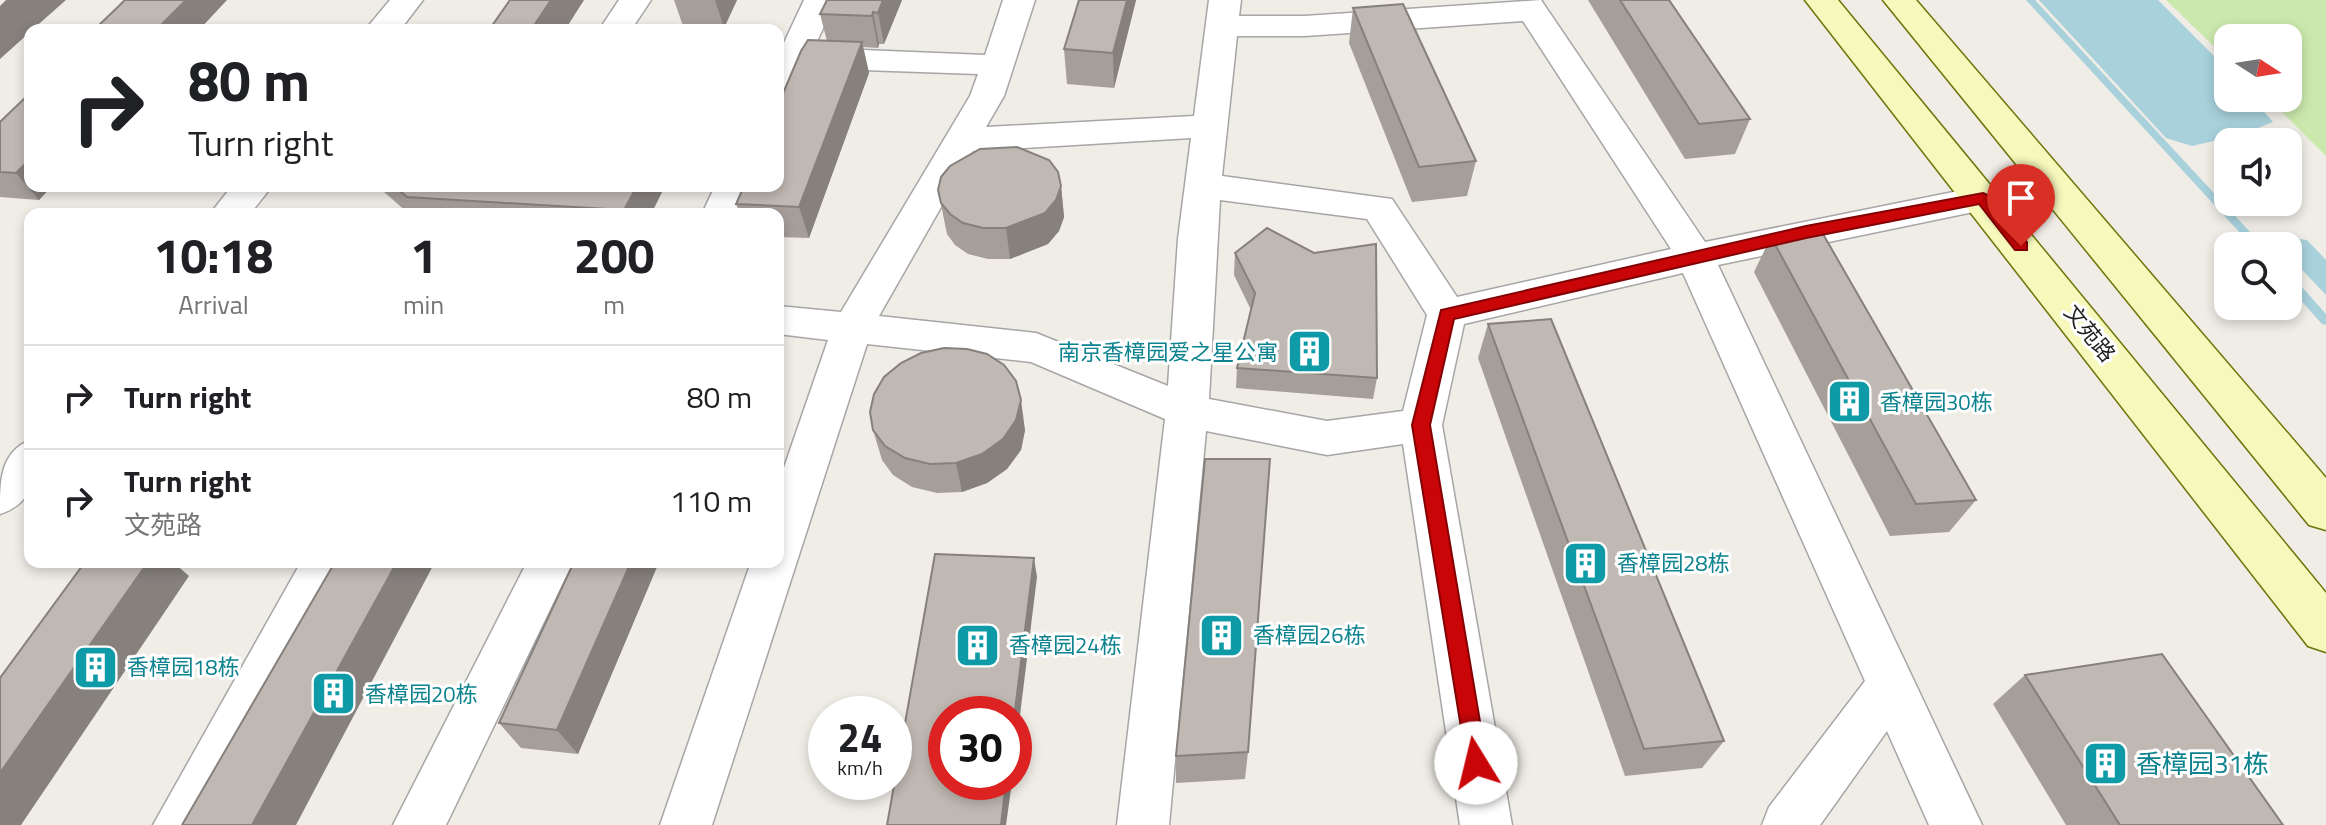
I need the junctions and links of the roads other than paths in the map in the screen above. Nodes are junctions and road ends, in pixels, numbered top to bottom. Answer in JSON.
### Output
{"nodes":[{"id":1,"x":407,"y":0,"type":"edge"},
{"id":2,"x":635,"y":0,"type":"edge"},
{"id":3,"x":820,"y":0,"type":"edge"},
{"id":4,"x":1019,"y":0,"type":"edge"},
{"id":5,"x":1821,"y":0,"type":"edge"},
{"id":6,"x":1899,"y":0,"type":"edge"},
{"id":7,"x":1528,"y":5,"type":"edge"},
{"id":8,"x":1223,"y":13,"type":"edge"},
{"id":9,"x":387,"y":24,"type":"edge"},
{"id":10,"x":619,"y":24,"type":"edge"},
{"id":11,"x":785,"y":58,"type":"edge"},
{"id":12,"x":997,"y":65,"type":"junction"},
{"id":13,"x":1210,"y":126,"type":"junction"},
{"id":14,"x":961,"y":140,"type":"junction"},
{"id":15,"x":1203,"y":186,"type":"junction"},
{"id":16,"x":248,"y":192,"type":"edge"},
{"id":17,"x":1983,"y":198,"type":"junction"},
{"id":18,"x":234,"y":208,"type":"edge"},
{"id":19,"x":1695,"y":257,"type":"junction"},
{"id":20,"x":1447,"y":314,"type":"junction"},
{"id":21,"x":784,"y":321,"type":"edge"},
{"id":22,"x":852,"y":328,"type":"junction"},
{"id":23,"x":1187,"y":411,"type":"junction"},
{"id":24,"x":1421,"y":425,"type":"junction"},
{"id":25,"x":24,"y":465,"type":"edge"},
{"id":26,"x":0,"y":495,"type":"edge"},
{"id":27,"x":2326,"y":511,"type":"edge"},
{"id":28,"x":784,"y":533,"type":"edge"},
{"id":29,"x":322,"y":568,"type":"edge"},
{"id":30,"x":547,"y":568,"type":"edge"},
{"id":31,"x":772,"y":568,"type":"edge"},
{"id":32,"x":2326,"y":630,"type":"edge"},
{"id":33,"x":1891,"y":685,"type":"junction"},
{"id":34,"x":179,"y":825,"type":"edge"},
{"id":35,"x":419,"y":825,"type":"edge"},
{"id":36,"x":686,"y":825,"type":"edge"},
{"id":37,"x":1143,"y":825,"type":"edge"},
{"id":38,"x":1486,"y":825,"type":"edge"},
{"id":39,"x":1788,"y":825,"type":"edge"},
{"id":40,"x":1956,"y":825,"type":"edge"}],
"edges":[{"from":1,"to":9,"type":"street"},
{"from":2,"to":10,"type":"street"},
{"from":3,"to":11,"type":"street"},
{"from":4,"to":12,"type":"street"},
{"from":5,"to":17,"type":"main road","name":"文苑路"},
{"from":6,"to":27,"type":"main road"},
{"from":7,"to":8,"type":"street"},
{"from":7,"to":19,"type":"street"},
{"from":8,"to":13,"type":"street"},
{"from":11,"to":12,"type":"street"},
{"from":12,"to":14,"type":"street"},
{"from":13,"to":14,"type":"street"},
{"from":13,"to":15,"type":"street"},
{"from":14,"to":22,"type":"street"},
{"from":15,"to":20,"type":"street"},
{"from":15,"to":23,"type":"street"},
{"from":16,"to":18,"type":"street"},
{"from":17,"to":19,"type":"street"},
{"from":17,"to":32,"type":"main road","name":"文苑路"},
{"from":19,"to":20,"type":"street"},
{"from":19,"to":33,"type":"street"},
{"from":20,"to":24,"type":"street"},
{"from":21,"to":22,"type":"street"},
{"from":22,"to":23,"type":"street"},
{"from":22,"to":28,"type":"street"},
{"from":23,"to":24,"type":"street"},
{"from":23,"to":37,"type":"street"},
{"from":24,"to":38,"type":"street"},
{"from":25,"to":26,"type":"street"},
{"from":29,"to":34,"type":"street"},
{"from":30,"to":35,"type":"street"},
{"from":31,"to":36,"type":"street"},
{"from":33,"to":39,"type":"street"},
{"from":33,"to":40,"type":"street"}]}
